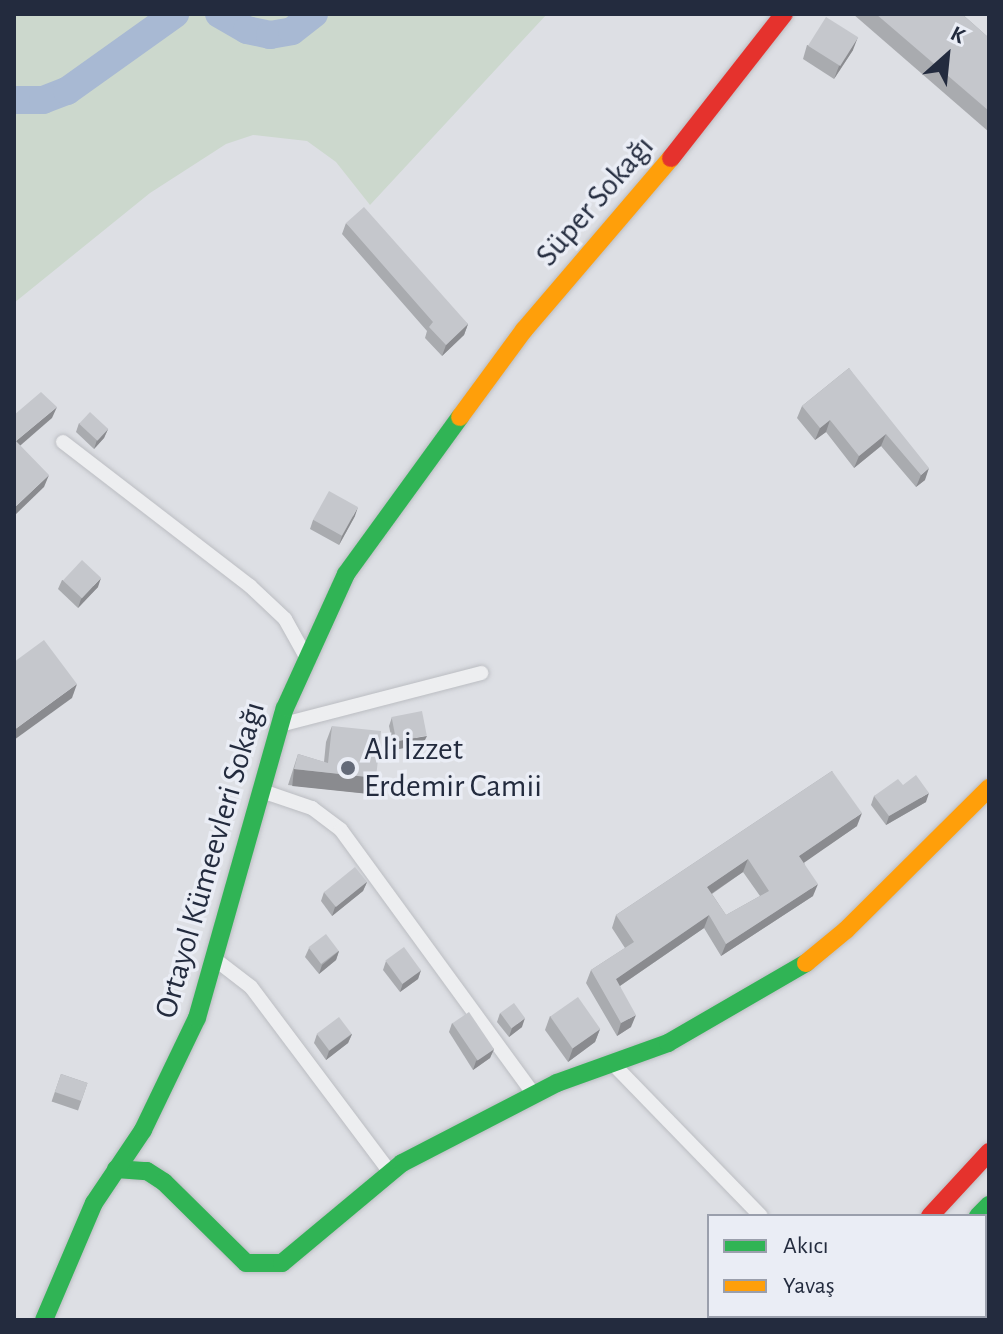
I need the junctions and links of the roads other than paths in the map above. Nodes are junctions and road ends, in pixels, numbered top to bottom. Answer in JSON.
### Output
{"nodes":[{"id":1,"x":784,"y":14,"type":"edge"},
{"id":2,"x":449,"y":426,"type":"joint"},
{"id":3,"x":63,"y":442,"type":"dead end"},
{"id":4,"x":305,"y":655,"type":"junction"},
{"id":5,"x":481,"y":673,"type":"dead end"},
{"id":6,"x":280,"y":725,"type":"junction"},
{"id":7,"x":989,"y":788,"type":"edge"},
{"id":8,"x":262,"y":791,"type":"junction"},
{"id":9,"x":216,"y":960,"type":"junction"},
{"id":10,"x":613,"y":1064,"type":"junction"},
{"id":11,"x":534,"y":1095,"type":"junction"},
{"id":12,"x":989,"y":1152,"type":"edge"},
{"id":13,"x":116,"y":1169,"type":"junction"},
{"id":14,"x":390,"y":1172,"type":"junction"},
{"id":15,"x":759,"y":1214,"type":"edge"},
{"id":16,"x":932,"y":1214,"type":"edge"},
{"id":17,"x":44,"y":1320,"type":"edge"}],
"edges":[{"from":1,"to":2,"type":"street","name":"Süper Sokağı"},
{"from":2,"to":4,"type":"street","name":"Ortayol Kümeevleri Sokağı"},
{"from":3,"to":4,"type":"street"},
{"from":4,"to":6,"type":"street","name":"Ortayol Kümeevleri Sokağı"},
{"from":5,"to":6,"type":"street"},
{"from":6,"to":8,"type":"street","name":"Ortayol Kümeevleri Sokağı"},
{"from":7,"to":10,"type":"street"},
{"from":8,"to":9,"type":"street","name":"Ortayol Kümeevleri Sokağı"},
{"from":8,"to":11,"type":"street"},
{"from":9,"to":13,"type":"street","name":"Ortayol Kümeevleri Sokağı"},
{"from":9,"to":14,"type":"street"},
{"from":10,"to":11,"type":"street"},
{"from":10,"to":15,"type":"street"},
{"from":11,"to":14,"type":"street"},
{"from":12,"to":16,"type":"street"},
{"from":13,"to":14,"type":"street"},
{"from":13,"to":17,"type":"street","name":"Ortayol Kümeevleri Sokağı"}]}
